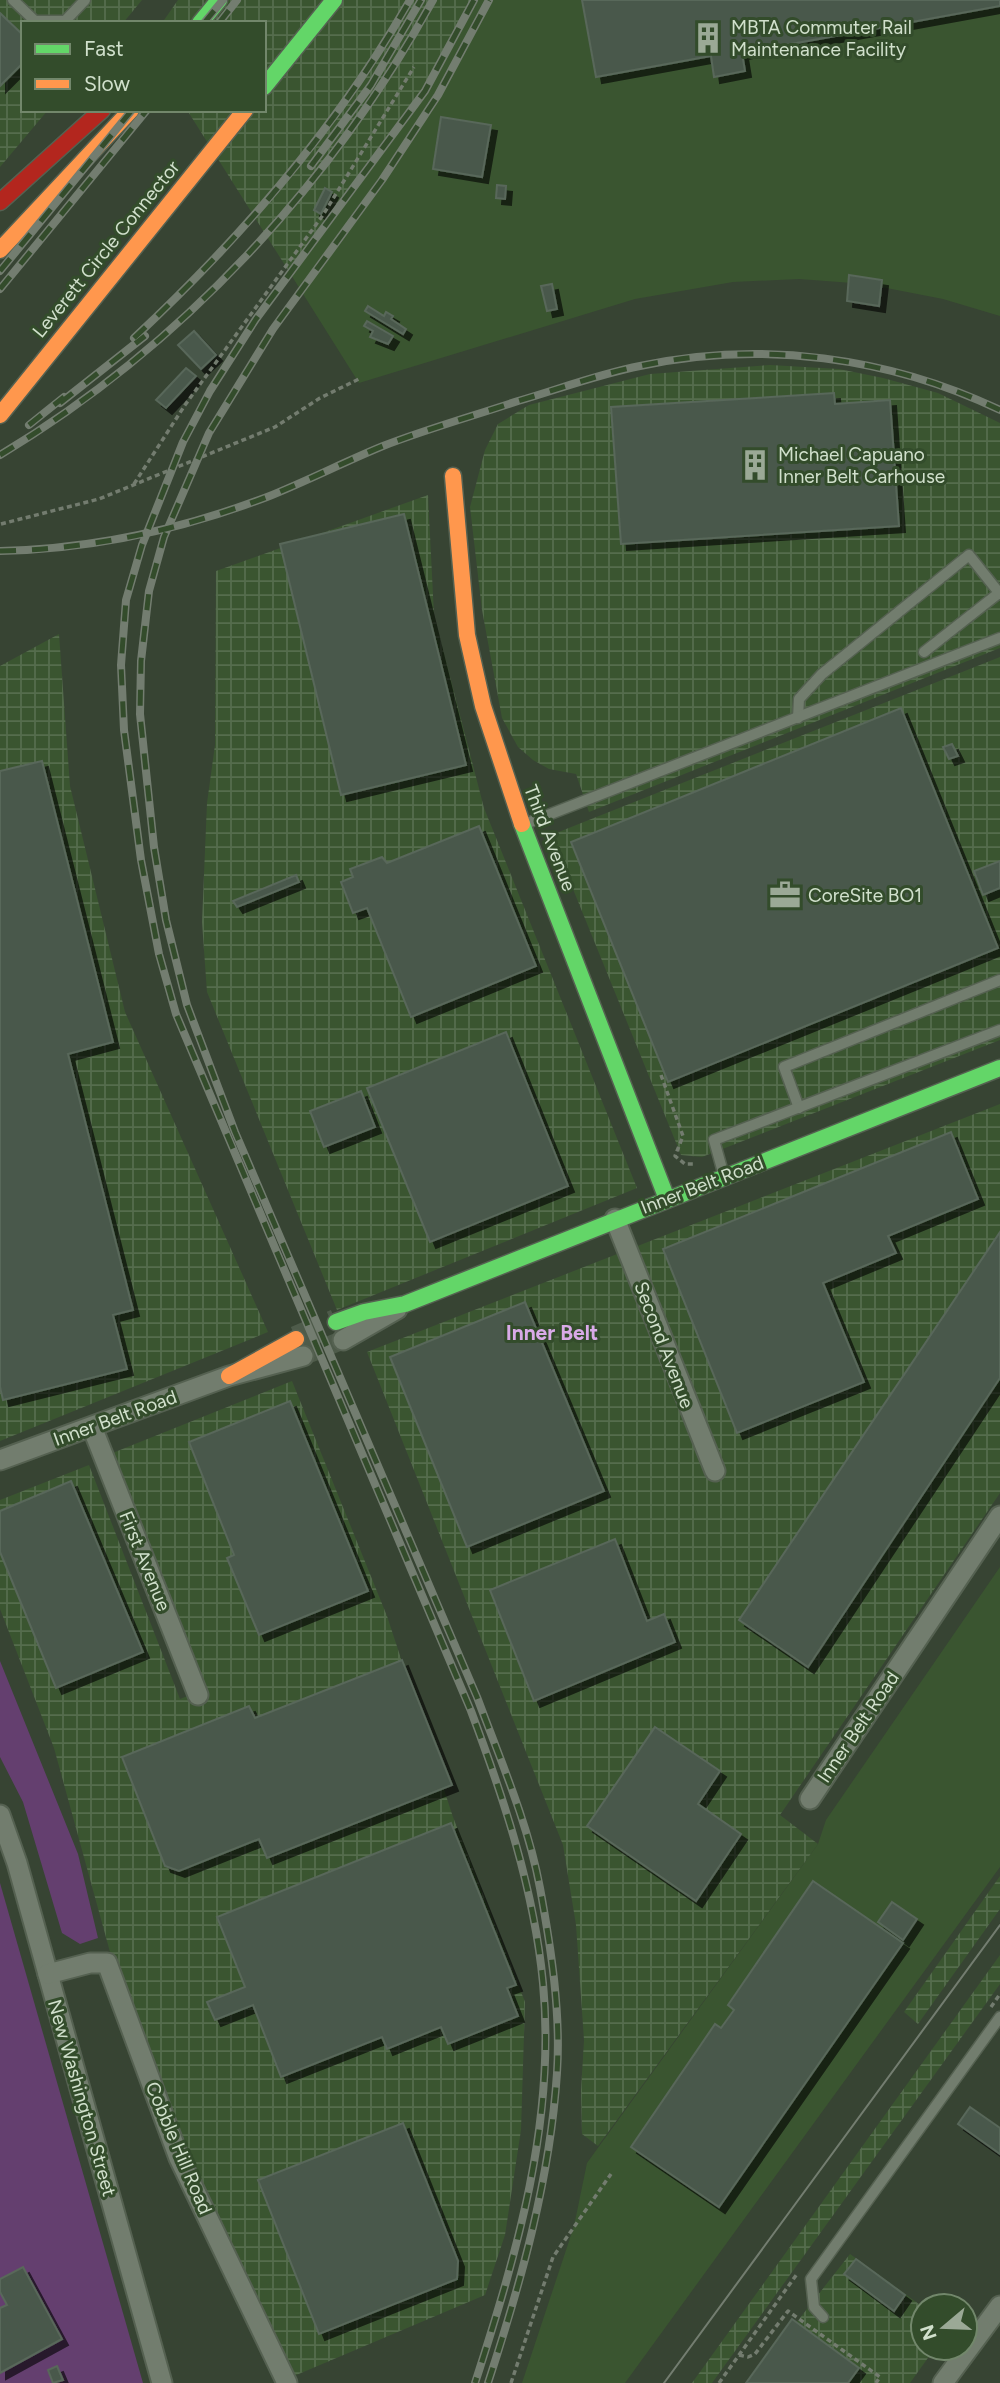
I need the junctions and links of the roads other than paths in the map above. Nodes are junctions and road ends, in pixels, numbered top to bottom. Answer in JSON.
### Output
{"nodes":[{"id":1,"x":13,"y":0,"type":"edge"},
{"id":2,"x":85,"y":0,"type":"edge"},
{"id":3,"x":200,"y":0,"type":"edge"},
{"id":4,"x":219,"y":0,"type":"edge"},
{"id":5,"x":227,"y":0,"type":"edge"},
{"id":6,"x":315,"y":0,"type":"edge"},
{"id":7,"x":334,"y":0,"type":"edge"},
{"id":8,"x":35,"y":21,"type":"edge"},
{"id":9,"x":66,"y":21,"type":"edge"},
{"id":10,"x":196,"y":21,"type":"edge"},
{"id":11,"x":210,"y":21,"type":"edge"},
{"id":12,"x":266,"y":61,"type":"edge"},
{"id":13,"x":266,"y":85,"type":"edge"},
{"id":14,"x":101,"y":112,"type":"edge"},
{"id":15,"x":102,"y":112,"type":"edge"},
{"id":16,"x":111,"y":112,"type":"edge"},
{"id":17,"x":121,"y":112,"type":"edge"},
{"id":18,"x":129,"y":112,"type":"edge"},
{"id":19,"x":224,"y":112,"type":"edge"},
{"id":20,"x":243,"y":112,"type":"edge"},
{"id":21,"x":65,"y":164,"type":"junction"},
{"id":22,"x":0,"y":202,"type":"edge"},
{"id":23,"x":0,"y":221,"type":"edge"},
{"id":24,"x":0,"y":242,"type":"edge"},
{"id":25,"x":113,"y":248,"type":"dead end"},
{"id":26,"x":0,"y":250,"type":"edge"},
{"id":27,"x":0,"y":264,"type":"edge"},
{"id":28,"x":0,"y":415,"type":"edge"},
{"id":29,"x":453,"y":476,"type":"dead end"},
{"id":30,"x":1000,"y":594,"type":"edge"},
{"id":31,"x":1000,"y":638,"type":"edge"},
{"id":32,"x":924,"y":652,"type":"dead end"},
{"id":33,"x":798,"y":718,"type":"junction"},
{"id":34,"x":522,"y":825,"type":"junction"},
{"id":35,"x":1000,"y":981,"type":"edge"},
{"id":36,"x":1000,"y":1030,"type":"edge"},
{"id":37,"x":1000,"y":1068,"type":"edge"},
{"id":38,"x":799,"y":1108,"type":"junction"},
{"id":39,"x":718,"y":1179,"type":"junction"},
{"id":40,"x":667,"y":1199,"type":"junction"},
{"id":41,"x":615,"y":1219,"type":"junction"},
{"id":42,"x":405,"y":1304,"type":"joint"},
{"id":43,"x":340,"y":1331,"type":"tunnel mouth"},
{"id":44,"x":299,"y":1347,"type":"tunnel mouth"},
{"id":45,"x":92,"y":1427,"type":"junction"},
{"id":46,"x":0,"y":1460,"type":"edge"},
{"id":47,"x":715,"y":1471,"type":"dead end"},
{"id":48,"x":1000,"y":1516,"type":"edge"},
{"id":49,"x":198,"y":1695,"type":"dead end"},
{"id":50,"x":810,"y":1799,"type":"dead end"},
{"id":51,"x":0,"y":1815,"type":"edge"},
{"id":52,"x":48,"y":1974,"type":"junction"},
{"id":53,"x":1000,"y":2017,"type":"edge"},
{"id":54,"x":1000,"y":2306,"type":"edge"},
{"id":55,"x":822,"y":2317,"type":"dead end"},
{"id":56,"x":162,"y":2383,"type":"edge"},
{"id":57,"x":287,"y":2383,"type":"edge"},
{"id":58,"x":943,"y":2383,"type":"edge"}],
"edges":[{"from":1,"to":8,"type":"lane"},
{"from":2,"to":9,"type":"lane"},
{"from":3,"to":10,"type":"main road"},
{"from":4,"to":10,"type":"main road"},
{"from":5,"to":11,"type":"main road"},
{"from":6,"to":12,"type":"main road"},
{"from":7,"to":13,"type":"main road"},
{"from":14,"to":22,"type":"main road"},
{"from":15,"to":21,"type":"main road"},
{"from":16,"to":21,"type":"main road"},
{"from":17,"to":21,"type":"main road"},
{"from":18,"to":26,"type":"main road"},
{"from":19,"to":25,"type":"main road","name":"Leverett Circle Connector"},
{"from":20,"to":28,"type":"main road","name":"Leverett Circle Connector"},
{"from":21,"to":23,"type":"main road"},
{"from":21,"to":24,"type":"main road"},
{"from":21,"to":27,"type":"lane"},
{"from":29,"to":34,"type":"main road","name":"Third Avenue"},
{"from":30,"to":32,"type":"lane"},
{"from":30,"to":33,"type":"lane"},
{"from":31,"to":33,"type":"lane"},
{"from":33,"to":34,"type":"lane"},
{"from":34,"to":40,"type":"main road","name":"Third Avenue"},
{"from":35,"to":38,"type":"lane"},
{"from":36,"to":38,"type":"lane"},
{"from":37,"to":39,"type":"main road","name":"Inner Belt Road"},
{"from":38,"to":39,"type":"lane"},
{"from":39,"to":40,"type":"main road","name":"Inner Belt Road"},
{"from":40,"to":41,"type":"main road","name":"Inner Belt Road"},
{"from":41,"to":42,"type":"main road","name":"Inner Belt Road"},
{"from":41,"to":47,"type":"street","name":"Second Avenue"},
{"from":42,"to":43,"type":"street","name":"Inner Belt Road"},
{"from":44,"to":45,"type":"street","name":"Inner Belt Road"},
{"from":45,"to":46,"type":"street","name":"Inner Belt Road"},
{"from":45,"to":49,"type":"street","name":"First Avenue"},
{"from":48,"to":50,"type":"street","name":"Inner Belt Road"},
{"from":51,"to":52,"type":"street","name":"New Washington Street"},
{"from":52,"to":56,"type":"street","name":"New Washington Street"},
{"from":52,"to":57,"type":"street","name":"Cobble Hill Road"},
{"from":53,"to":55,"type":"lane"},
{"from":54,"to":58,"type":"street"}]}
